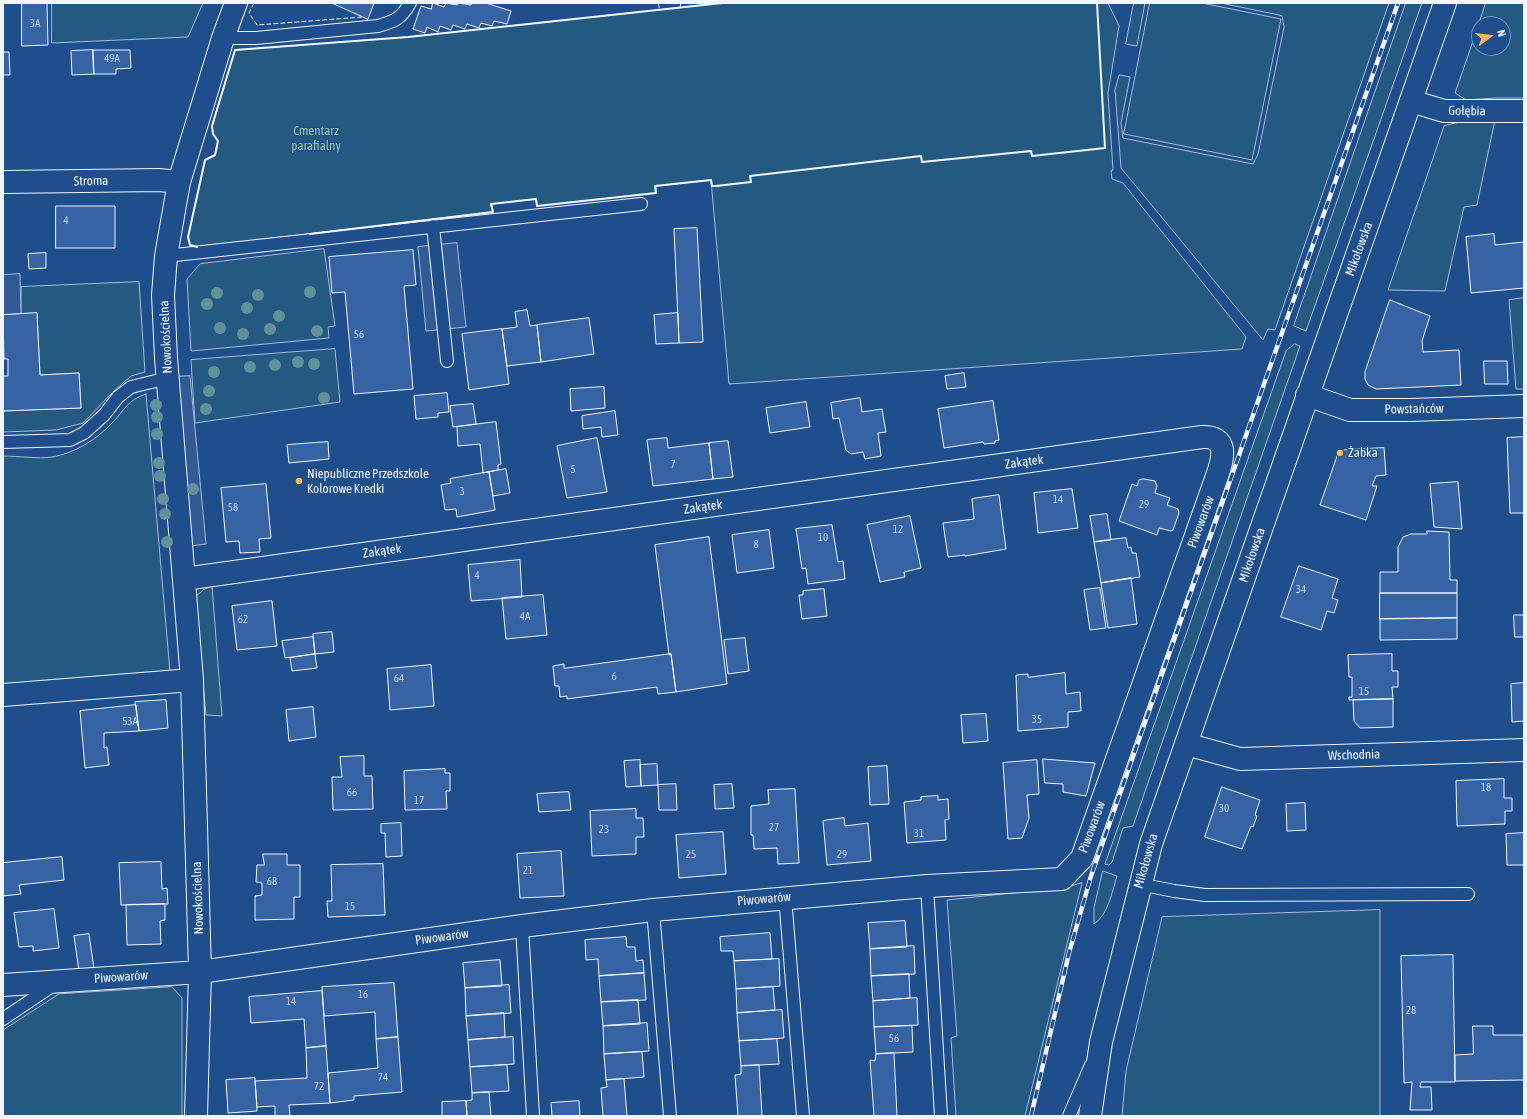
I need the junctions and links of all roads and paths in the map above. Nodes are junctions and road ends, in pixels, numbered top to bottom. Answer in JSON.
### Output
{"nodes":[{"id":1,"x":236,"y":3,"type":"edge"},
{"id":2,"x":410,"y":3,"type":"edge"},
{"id":3,"x":1445,"y":3,"type":"edge"},
{"id":4,"x":222,"y":38,"type":"junction"},
{"id":5,"x":1411,"y":100,"type":"junction"},
{"id":6,"x":1524,"y":111,"type":"edge"},
{"id":7,"x":3,"y":182,"type":"edge"},
{"id":8,"x":180,"y":182,"type":"junction"},
{"id":9,"x":641,"y":204,"type":"dead end"},
{"id":10,"x":433,"y":226,"type":"junction"},
{"id":11,"x":166,"y":256,"type":"junction"},
{"id":12,"x":447,"y":361,"type":"dead end"},
{"id":13,"x":168,"y":378,"type":"junction"},
{"id":14,"x":1307,"y":395,"type":"junction"},
{"id":15,"x":1524,"y":406,"type":"edge"},
{"id":16,"x":3,"y":442,"type":"edge"},
{"id":17,"x":1221,"y":443,"type":"joint"},
{"id":18,"x":184,"y":579,"type":"junction"},
{"id":19,"x":192,"y":680,"type":"junction"},
{"id":20,"x":3,"y":695,"type":"edge"},
{"id":21,"x":1186,"y":744,"type":"junction"},
{"id":22,"x":1524,"y":750,"type":"edge"},
{"id":23,"x":1139,"y":884,"type":"junction"},
{"id":24,"x":927,"y":886,"type":"junction"},
{"id":25,"x":1468,"y":894,"type":"dead end"},
{"id":26,"x":785,"y":897,"type":"junction"},
{"id":27,"x":653,"y":910,"type":"junction"},
{"id":28,"x":522,"y":926,"type":"junction"},
{"id":29,"x":200,"y":972,"type":"junction"},
{"id":30,"x":59,"y":981,"type":"junction"},
{"id":31,"x":3,"y":985,"type":"edge"},
{"id":32,"x":3,"y":1019,"type":"edge"},
{"id":33,"x":1101,"y":1042,"type":"junction"},
{"id":34,"x":196,"y":1116,"type":"edge"},
{"id":35,"x":534,"y":1116,"type":"edge"},
{"id":36,"x":670,"y":1116,"type":"edge"},
{"id":37,"x":804,"y":1116,"type":"edge"},
{"id":38,"x":942,"y":1116,"type":"edge"},
{"id":39,"x":1069,"y":1116,"type":"edge"},
{"id":40,"x":1090,"y":1116,"type":"edge"}],
"edges":[{"from":1,"to":4,"type":"street","name":"Nowokościelna"},
{"from":2,"to":4,"type":"lane"},
{"from":3,"to":5,"type":"street","name":"Mikołowska"},
{"from":4,"to":8,"type":"street","name":"Nowokościelna"},
{"from":5,"to":6,"type":"street","name":"Gołębia"},
{"from":5,"to":14,"type":"street","name":"Mikołowska"},
{"from":7,"to":8,"type":"street","name":"Stroma"},
{"from":8,"to":11,"type":"street","name":"Nowokościelna"},
{"from":9,"to":10,"type":"lane"},
{"from":10,"to":11,"type":"lane"},
{"from":10,"to":12,"type":"lane"},
{"from":11,"to":13,"type":"street","name":"Nowokościelna"},
{"from":13,"to":16,"type":"lane"},
{"from":13,"to":18,"type":"street","name":"Nowokościelna"},
{"from":14,"to":15,"type":"street","name":"Powstańców"},
{"from":14,"to":21,"type":"street","name":"Mikołowska"},
{"from":17,"to":18,"type":"street","name":"Zakątek"},
{"from":17,"to":24,"type":"street","name":"Piwowarów"},
{"from":18,"to":19,"type":"street","name":"Nowokościelna"},
{"from":19,"to":20,"type":"street"},
{"from":19,"to":29,"type":"street","name":"Nowokościelna"},
{"from":21,"to":22,"type":"street","name":"Wschodnia"},
{"from":21,"to":23,"type":"street","name":"Mikołowska"},
{"from":23,"to":25,"type":"lane"},
{"from":23,"to":33,"type":"street","name":"Mikołowska"},
{"from":24,"to":26,"type":"street","name":"Piwowarów"},
{"from":24,"to":38,"type":"lane"},
{"from":26,"to":27,"type":"street","name":"Piwowarów"},
{"from":26,"to":37,"type":"lane"},
{"from":27,"to":28,"type":"street","name":"Piwowarów"},
{"from":27,"to":36,"type":"lane"},
{"from":28,"to":29,"type":"street","name":"Piwowarów"},
{"from":28,"to":35,"type":"lane"},
{"from":29,"to":30,"type":"street","name":"Piwowarów"},
{"from":29,"to":34,"type":"street","name":"Nowokościelna"},
{"from":30,"to":31,"type":"street","name":"Piwowarów"},
{"from":30,"to":32,"type":"lane"},
{"from":33,"to":39,"type":"lane"},
{"from":33,"to":40,"type":"street","name":"Mikołowska"}]}
